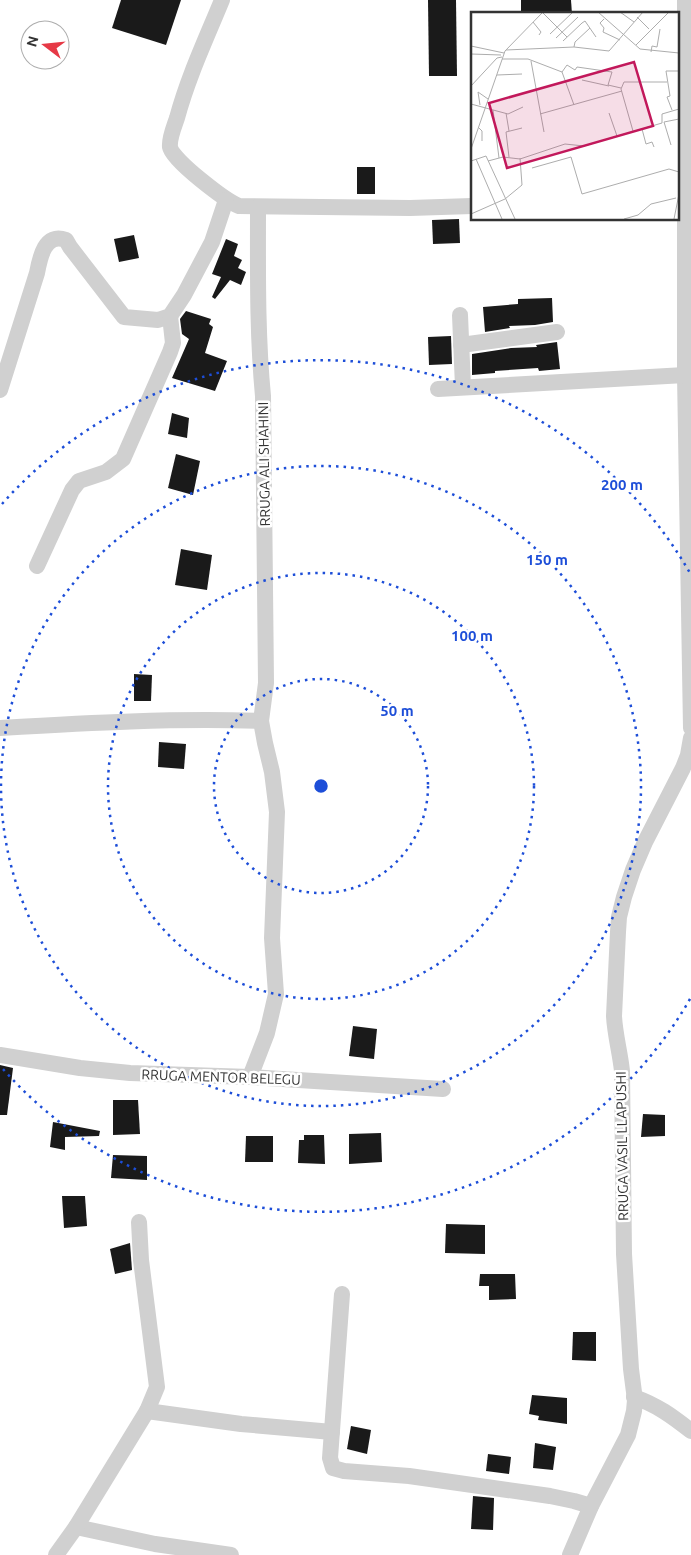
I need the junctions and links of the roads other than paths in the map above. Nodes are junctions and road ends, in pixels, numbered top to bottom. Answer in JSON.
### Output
{"nodes":[{"id":1,"x":222,"y":0,"type":"edge"},
{"id":2,"x":685,"y":0,"type":"edge"},
{"id":3,"x":688,"y":113,"type":"edge"},
{"id":4,"x":226,"y":200,"type":"junction"},
{"id":5,"x":471,"y":206,"type":"edge"},
{"id":6,"x":258,"y":207,"type":"junction"},
{"id":7,"x":681,"y":207,"type":"edge"},
{"id":8,"x":460,"y":315,"type":"dead end"},
{"id":9,"x":170,"y":316,"type":"junction"},
{"id":10,"x":558,"y":332,"type":"dead end"},
{"id":11,"x":461,"y":345,"type":"junction"},
{"id":12,"x":685,"y":376,"type":"junction"},
{"id":13,"x":463,"y":387,"type":"junction"},
{"id":14,"x":438,"y":389,"type":"dead end"},
{"id":15,"x":0,"y":390,"type":"edge"},
{"id":16,"x":37,"y":566,"type":"dead end"},
{"id":17,"x":261,"y":721,"type":"junction"},
{"id":18,"x":0,"y":728,"type":"edge"},
{"id":19,"x":691,"y":728,"type":"edge"},
{"id":20,"x":691,"y":738,"type":"edge"},
{"id":21,"x":0,"y":1055,"type":"edge"},
{"id":22,"x":250,"y":1077,"type":"junction"},
{"id":23,"x":443,"y":1089,"type":"dead end"},
{"id":24,"x":139,"y":1222,"type":"dead end"},
{"id":25,"x":342,"y":1294,"type":"dead end"},
{"id":26,"x":634,"y":1397,"type":"junction"},
{"id":27,"x":147,"y":1411,"type":"junction"},
{"id":28,"x":691,"y":1431,"type":"edge"},
{"id":29,"x":332,"y":1432,"type":"junction"},
{"id":30,"x":591,"y":1506,"type":"junction"},
{"id":31,"x":76,"y":1527,"type":"junction"},
{"id":32,"x":56,"y":1555,"type":"edge"},
{"id":33,"x":231,"y":1555,"type":"edge"},
{"id":34,"x":570,"y":1555,"type":"edge"}],
"edges":[{"from":1,"to":4,"type":"street"},
{"from":2,"to":3,"type":"street"},
{"from":3,"to":7,"type":"street"},
{"from":4,"to":6,"type":"street"},
{"from":4,"to":9,"type":"street"},
{"from":5,"to":6,"type":"street"},
{"from":6,"to":17,"type":"street","name":"RRUGA ALI SHAHINI"},
{"from":7,"to":12,"type":"street"},
{"from":8,"to":11,"type":"street"},
{"from":9,"to":15,"type":"street"},
{"from":9,"to":16,"type":"street"},
{"from":10,"to":11,"type":"street"},
{"from":11,"to":13,"type":"street"},
{"from":12,"to":13,"type":"street"},
{"from":12,"to":19,"type":"street"},
{"from":13,"to":14,"type":"street"},
{"from":17,"to":18,"type":"street"},
{"from":17,"to":22,"type":"street","name":"RRUGA ALI SHAHINI"},
{"from":20,"to":26,"type":"street","name":"RRUGA VASIL LLAPUSHI"},
{"from":21,"to":22,"type":"street","name":"RRUGA MENTOR BELEGU"},
{"from":22,"to":23,"type":"street","name":"RRUGA MENTOR BELEGU"},
{"from":24,"to":27,"type":"street"},
{"from":25,"to":29,"type":"street"},
{"from":26,"to":28,"type":"street"},
{"from":26,"to":30,"type":"street","name":"RRUGA VASIL LLAPUSHI"},
{"from":27,"to":29,"type":"street"},
{"from":27,"to":31,"type":"street"},
{"from":29,"to":30,"type":"street"},
{"from":30,"to":34,"type":"street","name":"RRUGA VASIL LLAPUSHI"},
{"from":31,"to":32,"type":"street"},
{"from":31,"to":33,"type":"street"}]}
